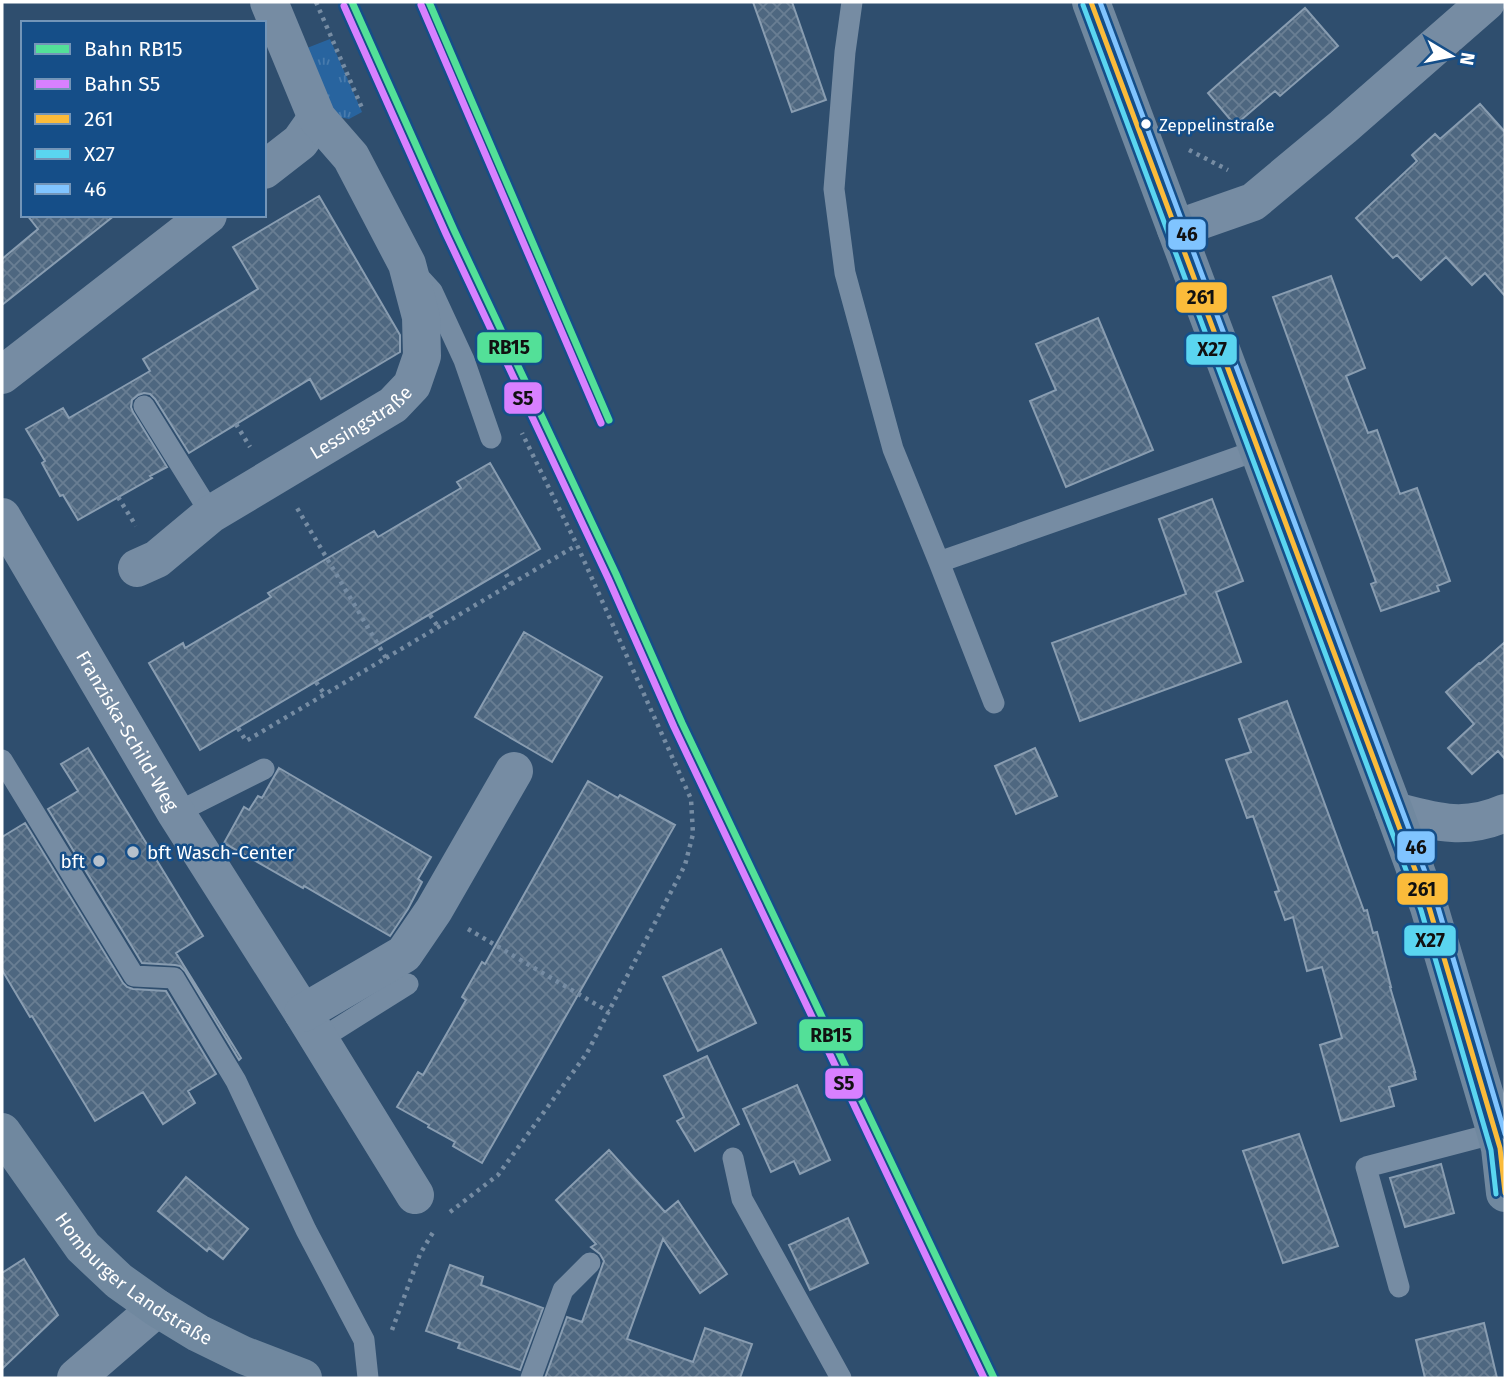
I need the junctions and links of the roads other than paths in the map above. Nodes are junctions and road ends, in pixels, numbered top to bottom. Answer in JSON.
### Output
{"nodes":[{"id":1,"x":269,"y":2,"type":"edge"},
{"id":2,"x":852,"y":2,"type":"edge"},
{"id":3,"x":1091,"y":2,"type":"edge"},
{"id":4,"x":1486,"y":2,"type":"edge"},
{"id":5,"x":317,"y":118,"type":"junction"},
{"id":6,"x":266,"y":168,"type":"edge"},
{"id":7,"x":205,"y":217,"type":"edge"},
{"id":8,"x":1176,"y":229,"type":"junction"},
{"id":9,"x":407,"y":264,"type":"junction"},
{"id":10,"x":2,"y":374,"type":"edge"},
{"id":11,"x":144,"y":406,"type":"dead end"},
{"id":12,"x":491,"y":438,"type":"dead end"},
{"id":13,"x":1258,"y":450,"type":"junction"},
{"id":14,"x":211,"y":514,"type":"junction"},
{"id":15,"x":2,"y":517,"type":"edge"},
{"id":16,"x":939,"y":562,"type":"junction"},
{"id":17,"x":137,"y":568,"type":"dead end"},
{"id":18,"x":994,"y":703,"type":"dead end"},
{"id":19,"x":2,"y":760,"type":"edge"},
{"id":20,"x":264,"y":769,"type":"dead end"},
{"id":21,"x":514,"y":771,"type":"dead end"},
{"id":22,"x":1394,"y":811,"type":"junction"},
{"id":23,"x":176,"y":813,"type":"junction"},
{"id":24,"x":1505,"y":813,"type":"edge"},
{"id":25,"x":408,"y":984,"type":"dead end"},
{"id":26,"x":311,"y":1026,"type":"junction"},
{"id":27,"x":2,"y":1132,"type":"edge"},
{"id":28,"x":1500,"y":1146,"type":"edge"},
{"id":29,"x":733,"y":1158,"type":"dead end"},
{"id":30,"x":1505,"y":1193,"type":"edge"},
{"id":31,"x":415,"y":1195,"type":"dead end"},
{"id":32,"x":590,"y":1263,"type":"dead end"},
{"id":33,"x":1399,"y":1287,"type":"dead end"},
{"id":34,"x":157,"y":1308,"type":"junction"},
{"id":35,"x":76,"y":1378,"type":"edge"},
{"id":36,"x":303,"y":1378,"type":"edge"},
{"id":37,"x":368,"y":1378,"type":"edge"},
{"id":38,"x":531,"y":1378,"type":"edge"},
{"id":39,"x":841,"y":1378,"type":"edge"}],
"edges":[{"from":1,"to":5,"type":"street","name":"Lessingstraße"},
{"from":2,"to":16,"type":"lane"},
{"from":3,"to":8,"type":"main road"},
{"from":4,"to":8,"type":"street"},
{"from":5,"to":6,"type":"street"},
{"from":5,"to":9,"type":"street","name":"Lessingstraße"},
{"from":7,"to":10,"type":"street"},
{"from":8,"to":13,"type":"main road"},
{"from":9,"to":12,"type":"lane"},
{"from":9,"to":14,"type":"street","name":"Lessingstraße"},
{"from":11,"to":14,"type":"lane"},
{"from":13,"to":16,"type":"lane"},
{"from":13,"to":22,"type":"main road"},
{"from":14,"to":17,"type":"street","name":"Lessingstraße"},
{"from":15,"to":23,"type":"street","name":"Franziska-Schild-Weg"},
{"from":16,"to":18,"type":"lane"},
{"from":19,"to":37,"type":"lane"},
{"from":20,"to":23,"type":"lane"},
{"from":21,"to":26,"type":"street"},
{"from":22,"to":24,"type":"street"},
{"from":22,"to":28,"type":"main road"},
{"from":23,"to":26,"type":"street","name":"Franziska-Schild-Weg"},
{"from":25,"to":26,"type":"lane"},
{"from":26,"to":31,"type":"street","name":"Franziska-Schild-Weg"},
{"from":27,"to":34,"type":"main road","name":"Homburger Landstraße"},
{"from":28,"to":30,"type":"main road"},
{"from":28,"to":33,"type":"lane"},
{"from":29,"to":39,"type":"lane"},
{"from":32,"to":38,"type":"lane"},
{"from":34,"to":35,"type":"street"},
{"from":34,"to":36,"type":"main road","name":"Homburger Landstraße"}]}
